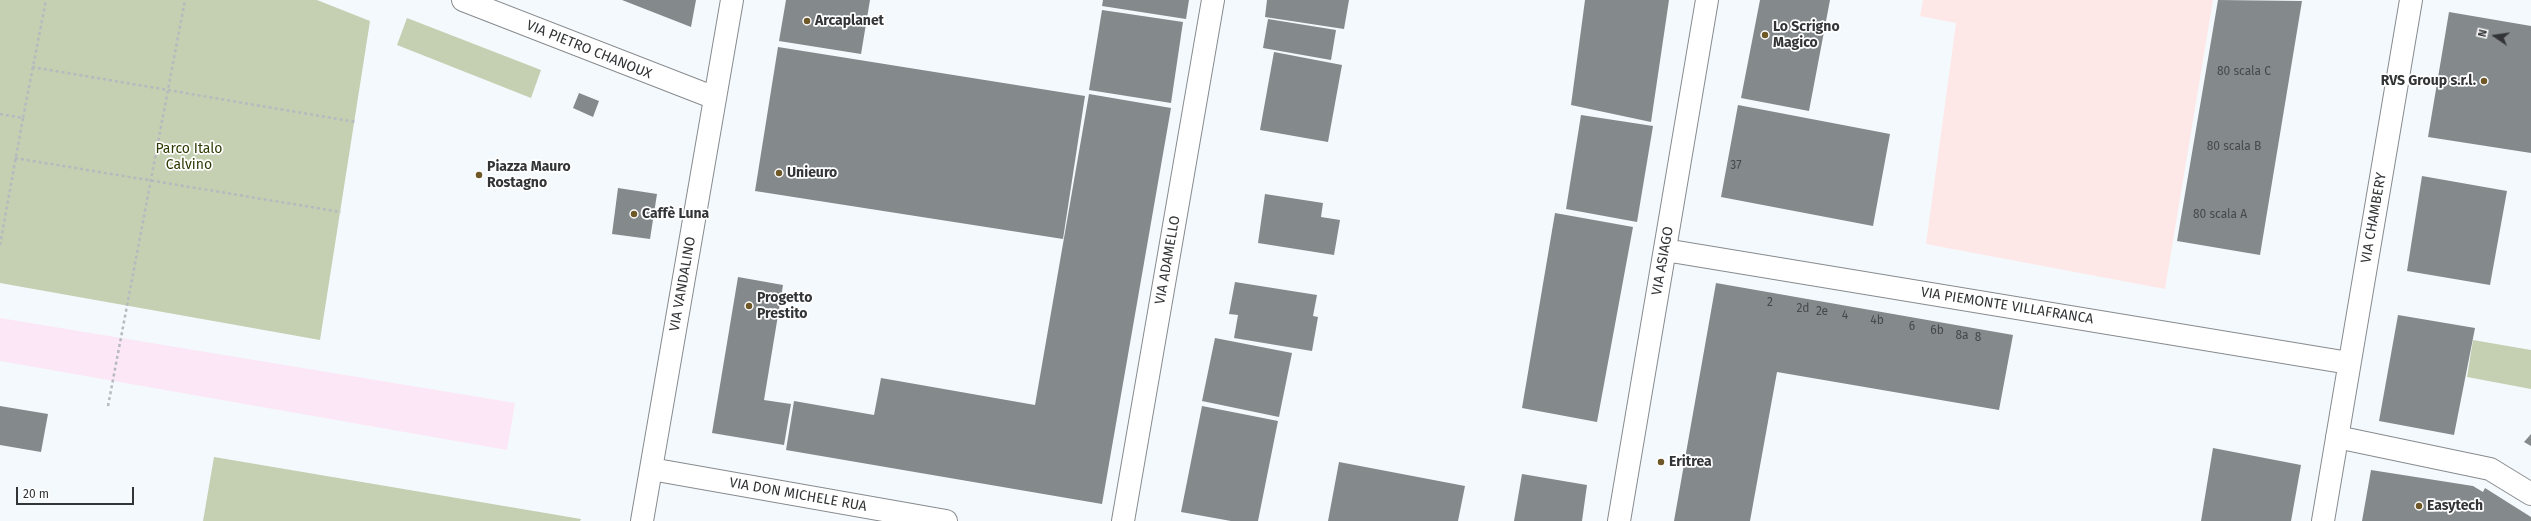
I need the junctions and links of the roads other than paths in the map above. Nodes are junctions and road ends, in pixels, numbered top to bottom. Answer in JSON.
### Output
{"nodes":[{"id":1,"x":463,"y":0,"type":"edge"},
{"id":2,"x":732,"y":0,"type":"edge"},
{"id":3,"x":1213,"y":0,"type":"edge"},
{"id":4,"x":1706,"y":0,"type":"edge"},
{"id":5,"x":2411,"y":0,"type":"edge"},
{"id":6,"x":715,"y":98,"type":"junction"},
{"id":7,"x":1665,"y":250,"type":"junction"},
{"id":8,"x":2349,"y":363,"type":"junction"},
{"id":9,"x":2337,"y":437,"type":"junction"},
{"id":10,"x":651,"y":469,"type":"junction"},
{"id":11,"x":2531,"y":494,"type":"edge"},
{"id":12,"x":642,"y":521,"type":"edge"},
{"id":13,"x":946,"y":521,"type":"edge"},
{"id":14,"x":1123,"y":521,"type":"edge"},
{"id":15,"x":1619,"y":521,"type":"edge"},
{"id":16,"x":2323,"y":521,"type":"edge"}],
"edges":[{"from":1,"to":6,"type":"street","name":"VIA PIETRO CHANOUX"},
{"from":2,"to":6,"type":"street","name":"VIA VANDALINO"},
{"from":3,"to":14,"type":"street","name":"VIA ADAMELLO"},
{"from":4,"to":7,"type":"street","name":"VIA ASIAGO"},
{"from":5,"to":8,"type":"street","name":"VIA CHAMBERY"},
{"from":6,"to":10,"type":"street","name":"VIA VANDALINO"},
{"from":7,"to":8,"type":"street","name":"VIA PIEMONTE VILLAFRANCA"},
{"from":7,"to":15,"type":"street","name":"VIA ASIAGO"},
{"from":8,"to":9,"type":"street","name":"VIA CHAMBERY"},
{"from":9,"to":11,"type":"street"},
{"from":9,"to":16,"type":"street","name":"VIA CHAMBERY"},
{"from":10,"to":12,"type":"street","name":"VIA VANDALINO"},
{"from":10,"to":13,"type":"street","name":"VIA DON MICHELE RUA"}]}
